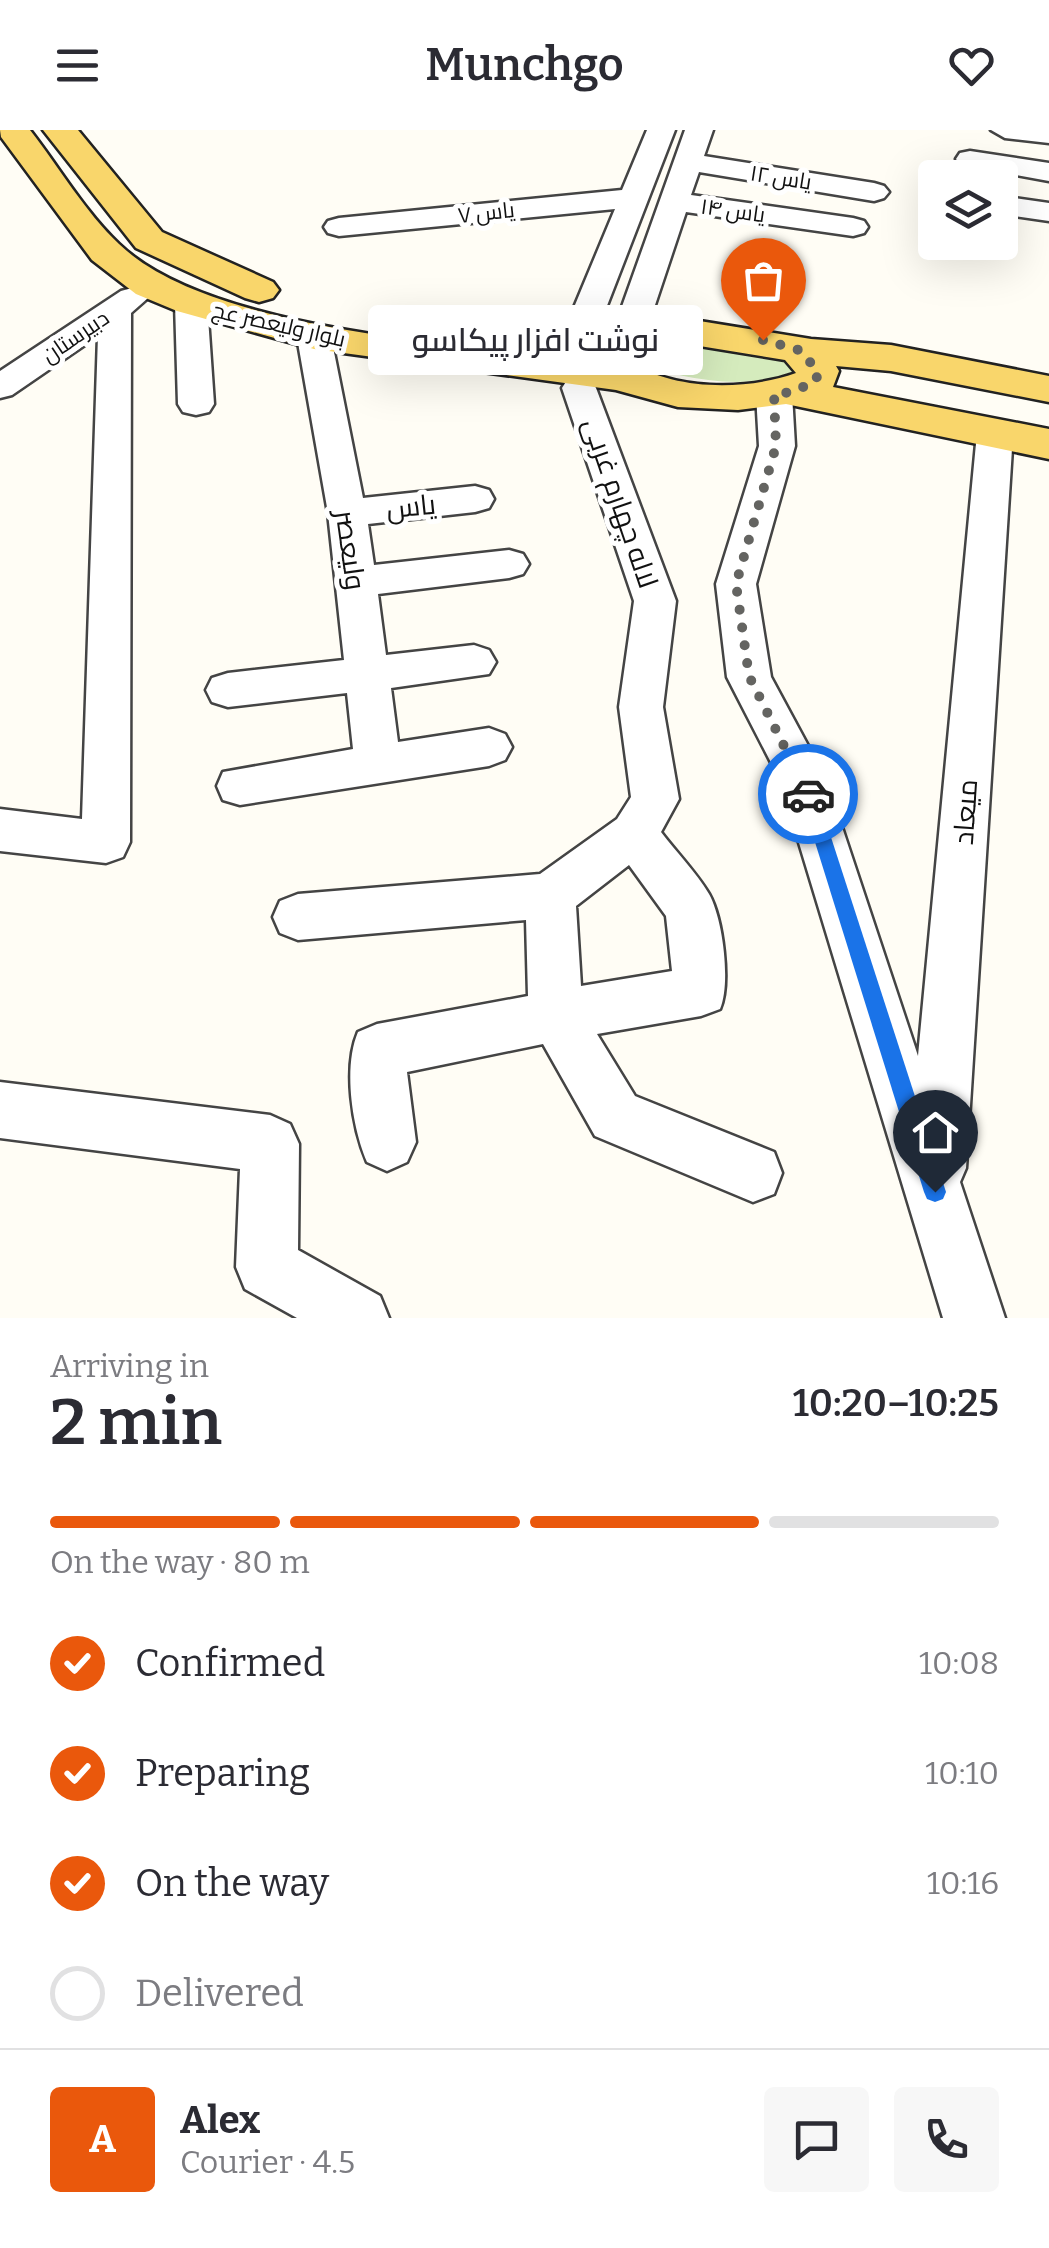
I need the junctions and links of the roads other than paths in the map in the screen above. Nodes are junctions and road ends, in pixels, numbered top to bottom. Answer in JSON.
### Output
{"nodes":[{"id":1,"x":13,"y":130,"type":"edge"},
{"id":2,"x":60,"y":130,"type":"edge"},
{"id":3,"x":662,"y":130,"type":"edge"},
{"id":4,"x":698,"y":130,"type":"edge"},
{"id":5,"x":1005,"y":130,"type":"edge"},
{"id":6,"x":1049,"y":135,"type":"edge"},
{"id":7,"x":970,"y":159,"type":"dead end"},
{"id":8,"x":687,"y":162,"type":"junction"},
{"id":9,"x":1049,"y":172,"type":"edge"},
{"id":10,"x":874,"y":192,"type":"dead end"},
{"id":11,"x":633,"y":198,"type":"junction"},
{"id":12,"x":672,"y":202,"type":"junction"},
{"id":13,"x":1018,"y":208,"type":"edge"},
{"id":14,"x":1049,"y":212,"type":"edge"},
{"id":15,"x":340,"y":226,"type":"dead end"},
{"id":16,"x":854,"y":227,"type":"dead end"},
{"id":17,"x":150,"y":286,"type":"junction"},
{"id":18,"x":191,"y":303,"type":"junction"},
{"id":19,"x":115,"y":309,"type":"junction"},
{"id":20,"x":314,"y":337,"type":"junction"},
{"id":21,"x":609,"y":362,"type":"junction"},
{"id":22,"x":788,"y":379,"type":"junction"},
{"id":23,"x":0,"y":387,"type":"edge"},
{"id":24,"x":1049,"y":389,"type":"edge"},
{"id":25,"x":196,"y":404,"type":"dead end"},
{"id":26,"x":994,"y":433,"type":"junction"},
{"id":27,"x":1049,"y":444,"type":"edge"},
{"id":28,"x":475,"y":499,"type":"dead end"},
{"id":29,"x":347,"y":512,"type":"junction"},
{"id":30,"x":509,"y":564,"type":"dead end"},
{"id":31,"x":356,"y":582,"type":"junction"},
{"id":32,"x":474,"y":662,"type":"dead end"},
{"id":33,"x":367,"y":676,"type":"junction"},
{"id":34,"x":228,"y":690,"type":"dead end"},
{"id":35,"x":489,"y":747,"type":"dead end"},
{"id":36,"x":378,"y":765,"type":"junction"},
{"id":37,"x":240,"y":786,"type":"dead end"},
{"id":38,"x":0,"y":830,"type":"edge"},
{"id":39,"x":634,"y":834,"type":"junction"},
{"id":40,"x":550,"y":896,"type":"junction"},
{"id":41,"x":298,"y":918,"type":"dead end"},
{"id":42,"x":556,"y":1016,"type":"junction"},
{"id":43,"x":0,"y":1110,"type":"edge"},
{"id":44,"x":387,"y":1142,"type":"dead end"},
{"id":45,"x":752,"y":1173,"type":"dead end"},
{"id":46,"x":935,"y":1192,"type":"junction"},
{"id":47,"x":358,"y":1318,"type":"edge"},
{"id":48,"x":974,"y":1318,"type":"edge"}],
"edges":[{"from":1,"to":17,"type":"main road","name":"بلوار ولیعصر عج"},
{"from":2,"to":21,"type":"main road","name":"بلوار ولیعصر عج"},
{"from":3,"to":11,"type":"street"},
{"from":4,"to":8,"type":"street"},
{"from":5,"to":6,"type":"street"},
{"from":7,"to":9,"type":"street"},
{"from":8,"to":10,"type":"street","name":"یاس ۱۲"},
{"from":8,"to":12,"type":"street"},
{"from":11,"to":15,"type":"street","name":"یاس ۷"},
{"from":11,"to":21,"type":"street","name":"لاله چهارم غربی"},
{"from":12,"to":16,"type":"street","name":"یاس ۱۴"},
{"from":12,"to":21,"type":"street"},
{"from":13,"to":14,"type":"street"},
{"from":17,"to":18,"type":"main road","name":"بلوار ولیعصر عج"},
{"from":17,"to":19,"type":"street","name":"دبیرستان"},
{"from":18,"to":20,"type":"main road","name":"بلوار ولیعصر عج"},
{"from":18,"to":25,"type":"street"},
{"from":19,"to":23,"type":"street","name":"دبیرستان"},
{"from":19,"to":38,"type":"street"},
{"from":20,"to":21,"type":"main road","name":"بلوار ولیعصر عج"},
{"from":20,"to":29,"type":"street","name":"ولیعصر"},
{"from":21,"to":22,"type":"main road"},
{"from":21,"to":22,"type":"main road"},
{"from":21,"to":39,"type":"street","name":"لاله چهارم غربی"},
{"from":22,"to":24,"type":"main road"},
{"from":22,"to":26,"type":"main road"},
{"from":22,"to":46,"type":"street"},
{"from":26,"to":27,"type":"main road"},
{"from":26,"to":46,"type":"street","name":"میعاد"},
{"from":28,"to":29,"type":"street","name":"یاس"},
{"from":29,"to":31,"type":"street","name":"ولیعصر"},
{"from":30,"to":31,"type":"street"},
{"from":31,"to":33,"type":"street","name":"ولیعصر"},
{"from":32,"to":33,"type":"street"},
{"from":33,"to":34,"type":"street"},
{"from":33,"to":36,"type":"street","name":"ولیعصر"},
{"from":35,"to":36,"type":"street"},
{"from":36,"to":37,"type":"street"},
{"from":39,"to":40,"type":"street","name":"لاله چهارم غربی"},
{"from":39,"to":42,"type":"street"},
{"from":40,"to":41,"type":"street"},
{"from":40,"to":42,"type":"street"},
{"from":42,"to":44,"type":"street"},
{"from":42,"to":45,"type":"street"},
{"from":43,"to":47,"type":"street"},
{"from":46,"to":48,"type":"street"}]}
